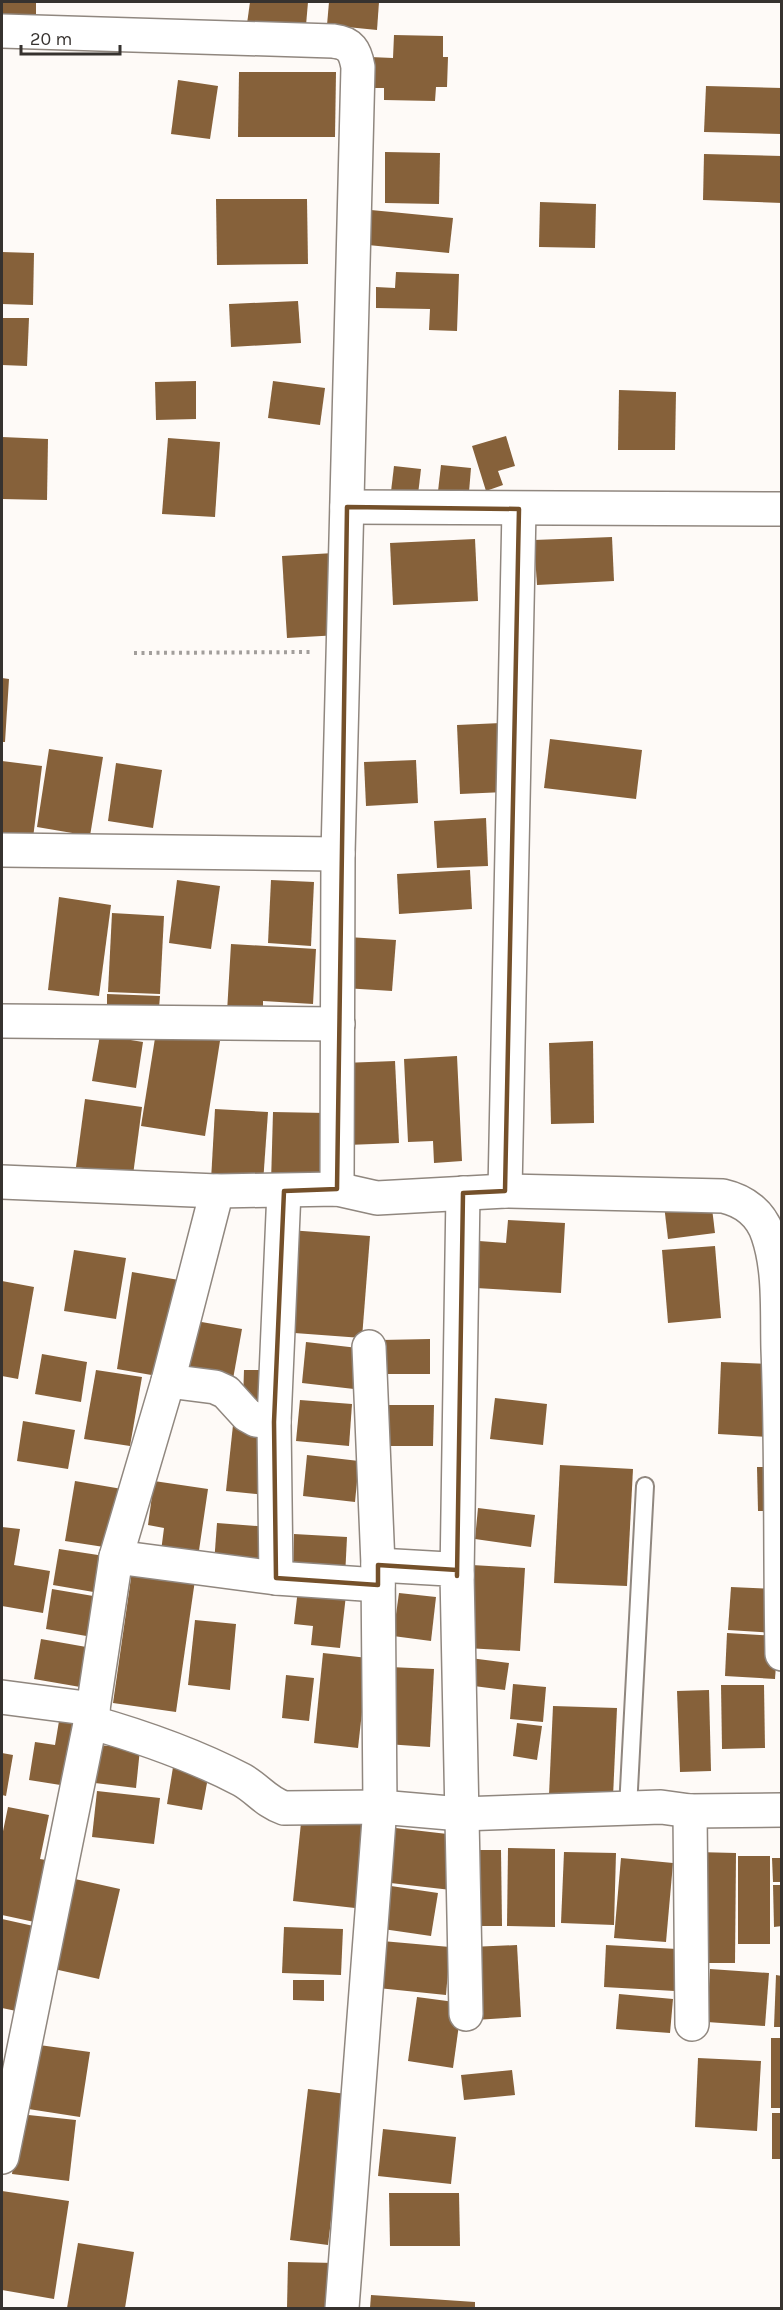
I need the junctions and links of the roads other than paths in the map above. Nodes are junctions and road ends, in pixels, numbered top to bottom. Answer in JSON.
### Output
{"nodes":[{"id":1,"x":2,"y":31,"type":"edge"},
{"id":2,"x":346,"y":507,"type":"junction"},
{"id":3,"x":519,"y":509,"type":"junction"},
{"id":4,"x":782,"y":509,"type":"edge"},
{"id":5,"x":2,"y":850,"type":"edge"},
{"id":6,"x":338,"y":854,"type":"junction"},
{"id":7,"x":2,"y":1021,"type":"edge"},
{"id":8,"x":338,"y":1024,"type":"junction"},
{"id":9,"x":2,"y":1182,"type":"edge"},
{"id":10,"x":337,"y":1189,"type":"junction"},
{"id":11,"x":217,"y":1191,"type":"junction"},
{"id":12,"x":284,"y":1191,"type":"junction"},
{"id":13,"x":505,"y":1191,"type":"junction"},
{"id":14,"x":463,"y":1193,"type":"junction"},
{"id":15,"x":369,"y":1347,"type":"dead end"},
{"id":16,"x":168,"y":1381,"type":"junction"},
{"id":17,"x":274,"y":1422,"type":"junction"},
{"id":18,"x":645,"y":1486,"type":"dead end"},
{"id":19,"x":116,"y":1557,"type":"junction"},
{"id":20,"x":378,"y":1575,"type":"junction"},
{"id":21,"x":457,"y":1576,"type":"junction"},
{"id":22,"x":276,"y":1578,"type":"junction"},
{"id":23,"x":782,"y":1654,"type":"edge"},
{"id":24,"x":2,"y":1697,"type":"edge"},
{"id":25,"x":92,"y":1715,"type":"junction"},
{"id":26,"x":380,"y":1807,"type":"junction"},
{"id":27,"x":628,"y":1808,"type":"junction"},
{"id":28,"x":782,"y":1810,"type":"edge"},
{"id":29,"x":690,"y":1811,"type":"junction"},
{"id":30,"x":461,"y":1814,"type":"junction"},
{"id":31,"x":466,"y":2014,"type":"dead end"},
{"id":32,"x":692,"y":2024,"type":"dead end"},
{"id":33,"x":2,"y":2157,"type":"edge"},
{"id":34,"x":342,"y":2308,"type":"edge"}],
"edges":[{"from":1,"to":2,"type":"street"},
{"from":2,"to":3,"type":"street"},
{"from":2,"to":6,"type":"street"},
{"from":3,"to":4,"type":"street"},
{"from":3,"to":13,"type":"street"},
{"from":5,"to":6,"type":"street"},
{"from":6,"to":8,"type":"street"},
{"from":7,"to":8,"type":"street"},
{"from":8,"to":10,"type":"street"},
{"from":9,"to":11,"type":"street"},
{"from":10,"to":12,"type":"street"},
{"from":10,"to":14,"type":"street"},
{"from":11,"to":12,"type":"street"},
{"from":11,"to":16,"type":"street"},
{"from":12,"to":17,"type":"street"},
{"from":13,"to":14,"type":"street"},
{"from":13,"to":23,"type":"street"},
{"from":14,"to":21,"type":"street"},
{"from":15,"to":20,"type":"street"},
{"from":16,"to":17,"type":"street"},
{"from":16,"to":19,"type":"street"},
{"from":17,"to":22,"type":"street"},
{"from":18,"to":27,"type":"lane"},
{"from":19,"to":22,"type":"street"},
{"from":19,"to":25,"type":"street"},
{"from":20,"to":21,"type":"street"},
{"from":20,"to":22,"type":"street"},
{"from":20,"to":26,"type":"street"},
{"from":21,"to":30,"type":"street"},
{"from":24,"to":25,"type":"street"},
{"from":25,"to":26,"type":"street"},
{"from":25,"to":33,"type":"street"},
{"from":26,"to":30,"type":"street"},
{"from":26,"to":34,"type":"street"},
{"from":27,"to":29,"type":"street"},
{"from":27,"to":30,"type":"street"},
{"from":28,"to":29,"type":"street"},
{"from":29,"to":32,"type":"street"},
{"from":30,"to":31,"type":"street"}]}
